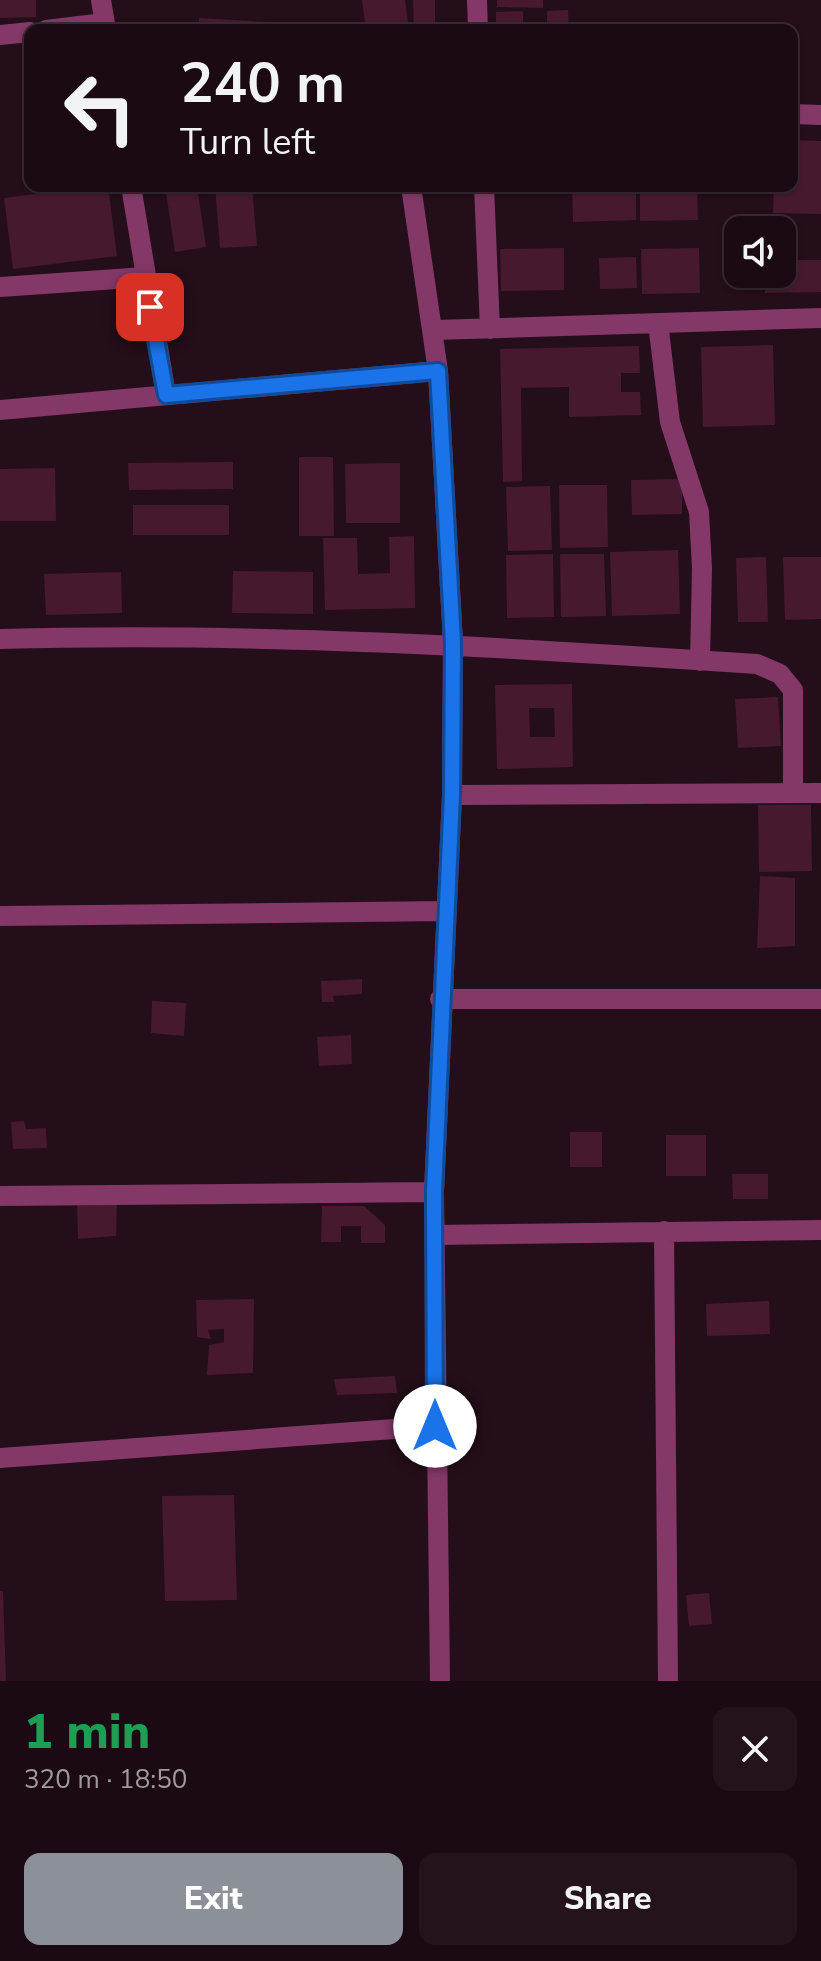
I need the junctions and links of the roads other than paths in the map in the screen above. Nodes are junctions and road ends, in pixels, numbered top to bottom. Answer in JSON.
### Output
{"nodes":[{"id":1,"x":101,"y":0,"type":"edge"},
{"id":2,"x":477,"y":0,"type":"edge"},
{"id":3,"x":105,"y":24,"type":"edge"},
{"id":4,"x":478,"y":24,"type":"edge"},
{"id":5,"x":24,"y":33,"type":"edge"},
{"id":6,"x":0,"y":35,"type":"edge"},
{"id":7,"x":798,"y":114,"type":"edge"},
{"id":8,"x":821,"y":115,"type":"edge"},
{"id":9,"x":132,"y":192,"type":"edge"},
{"id":10,"x":412,"y":192,"type":"edge"},
{"id":11,"x":484,"y":192,"type":"edge"},
{"id":12,"x":145,"y":277,"type":"junction"},
{"id":13,"x":0,"y":287,"type":"edge"},
{"id":14,"x":821,"y":318,"type":"edge"},
{"id":15,"x":658,"y":323,"type":"junction"},
{"id":16,"x":490,"y":329,"type":"junction"},
{"id":17,"x":434,"y":330,"type":"junction"},
{"id":18,"x":438,"y":371,"type":"junction"},
{"id":19,"x":166,"y":395,"type":"junction"},
{"id":20,"x":0,"y":410,"type":"edge"},
{"id":21,"x":0,"y":639,"type":"edge"},
{"id":22,"x":453,"y":643,"type":"junction"},
{"id":23,"x":700,"y":661,"type":"junction"},
{"id":24,"x":793,"y":793,"type":"junction"},
{"id":25,"x":821,"y":793,"type":"edge"},
{"id":26,"x":452,"y":795,"type":"junction"},
{"id":27,"x":446,"y":911,"type":"junction"},
{"id":28,"x":0,"y":916,"type":"edge"},
{"id":29,"x":440,"y":999,"type":"junction"},
{"id":30,"x":821,"y":999,"type":"edge"},
{"id":31,"x":434,"y":1192,"type":"junction"},
{"id":32,"x":0,"y":1196,"type":"edge"},
{"id":33,"x":821,"y":1230,"type":"edge"},
{"id":34,"x":664,"y":1231,"type":"junction"},
{"id":35,"x":435,"y":1235,"type":"junction"},
{"id":36,"x":435,"y":1426,"type":"junction"},
{"id":37,"x":0,"y":1458,"type":"edge"},
{"id":38,"x":440,"y":1681,"type":"edge"},
{"id":39,"x":668,"y":1681,"type":"edge"}],
"edges":[{"from":1,"to":3,"type":"street"},
{"from":2,"to":4,"type":"street"},
{"from":5,"to":6,"type":"street"},
{"from":7,"to":8,"type":"street"},
{"from":9,"to":12,"type":"street"},
{"from":10,"to":17,"type":"street"},
{"from":11,"to":16,"type":"street"},
{"from":12,"to":13,"type":"street"},
{"from":12,"to":19,"type":"street"},
{"from":14,"to":15,"type":"street"},
{"from":15,"to":16,"type":"street"},
{"from":15,"to":23,"type":"street"},
{"from":16,"to":17,"type":"street"},
{"from":17,"to":18,"type":"street"},
{"from":18,"to":19,"type":"street"},
{"from":18,"to":22,"type":"street"},
{"from":19,"to":20,"type":"street"},
{"from":21,"to":22,"type":"street"},
{"from":22,"to":23,"type":"street"},
{"from":22,"to":26,"type":"street"},
{"from":23,"to":24,"type":"street"},
{"from":24,"to":25,"type":"street"},
{"from":24,"to":26,"type":"street"},
{"from":26,"to":27,"type":"street"},
{"from":27,"to":28,"type":"street"},
{"from":27,"to":29,"type":"street"},
{"from":29,"to":30,"type":"street"},
{"from":29,"to":31,"type":"street"},
{"from":31,"to":32,"type":"street"},
{"from":31,"to":35,"type":"street"},
{"from":33,"to":34,"type":"street"},
{"from":34,"to":35,"type":"street"},
{"from":34,"to":39,"type":"street"},
{"from":35,"to":36,"type":"street"},
{"from":36,"to":37,"type":"street"},
{"from":36,"to":38,"type":"street"}]}
